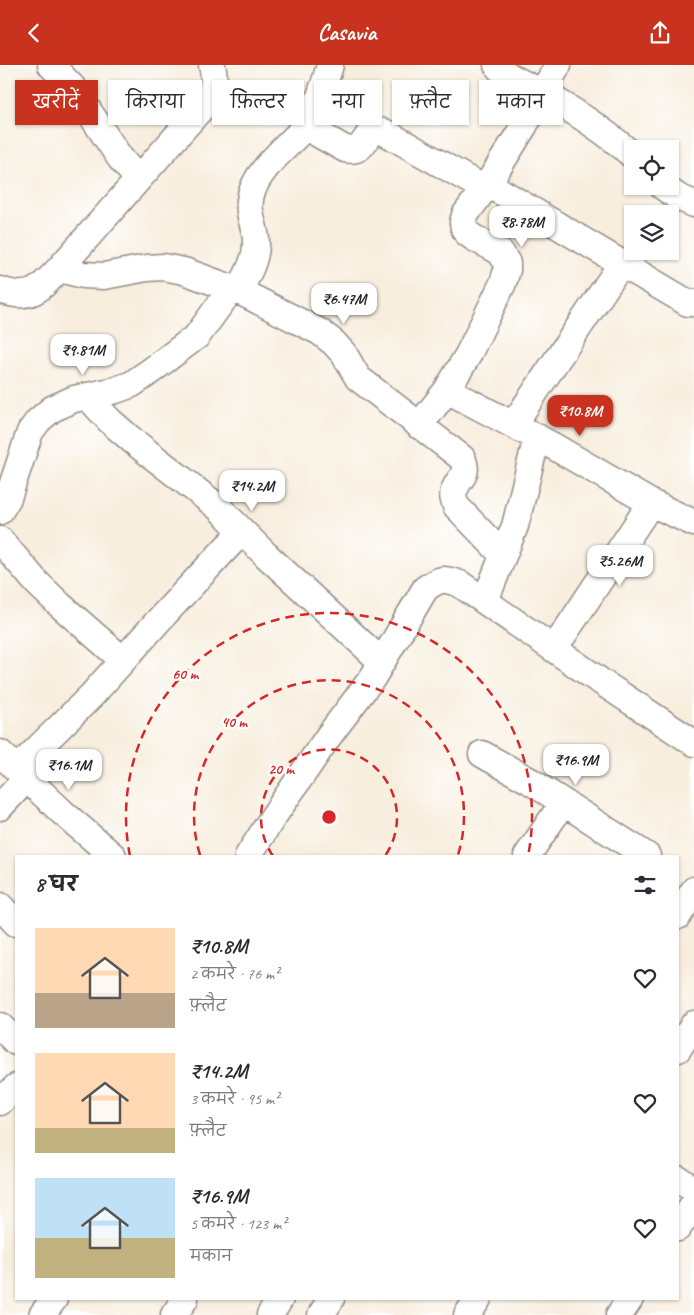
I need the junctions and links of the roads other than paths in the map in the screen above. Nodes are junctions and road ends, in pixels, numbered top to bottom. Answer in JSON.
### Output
{"nodes":[{"id":1,"x":51,"y":65,"type":"edge"},
{"id":2,"x":212,"y":65,"type":"edge"},
{"id":3,"x":330,"y":65,"type":"edge"},
{"id":4,"x":497,"y":65,"type":"edge"},
{"id":5,"x":558,"y":65,"type":"edge"},
{"id":6,"x":517,"y":80,"type":"edge"},
{"id":7,"x":549,"y":80,"type":"edge"},
{"id":8,"x":563,"y":106,"type":"edge"},
{"id":9,"x":523,"y":125,"type":"edge"},
{"id":10,"x":304,"y":126,"type":"junction"},
{"id":11,"x":624,"y":148,"type":"edge"},
{"id":12,"x":138,"y":179,"type":"junction"},
{"id":13,"x":486,"y":186,"type":"junction"},
{"id":14,"x":675,"y":195,"type":"edge"},
{"id":15,"x":694,"y":204,"type":"edge"},
{"id":16,"x":622,"y":263,"type":"junction"},
{"id":17,"x":59,"y":269,"type":"junction"},
{"id":18,"x":0,"y":290,"type":"edge"},
{"id":19,"x":236,"y":290,"type":"junction"},
{"id":20,"x":694,"y":303,"type":"edge"},
{"id":21,"x":448,"y":390,"type":"junction"},
{"id":22,"x":87,"y":396,"type":"junction"},
{"id":23,"x":514,"y":425,"type":"junction"},
{"id":24,"x":419,"y":426,"type":"junction"},
{"id":25,"x":537,"y":437,"type":"junction"},
{"id":26,"x":651,"y":503,"type":"junction"},
{"id":27,"x":0,"y":511,"type":"edge"},
{"id":28,"x":694,"y":523,"type":"edge"},
{"id":29,"x":242,"y":531,"type":"junction"},
{"id":30,"x":0,"y":540,"type":"edge"},
{"id":31,"x":503,"y":555,"type":"junction"},
{"id":32,"x":485,"y":601,"type":"junction"},
{"id":33,"x":554,"y":649,"type":"junction"},
{"id":34,"x":123,"y":660,"type":"junction"},
{"id":35,"x":382,"y":662,"type":"junction"},
{"id":36,"x":694,"y":743,"type":"edge"},
{"id":37,"x":482,"y":754,"type":"dead end"},
{"id":38,"x":15,"y":767,"type":"edge"},
{"id":39,"x":563,"y":803,"type":"junction"},
{"id":40,"x":0,"y":807,"type":"edge"},
{"id":41,"x":112,"y":855,"type":"edge"},
{"id":42,"x":249,"y":855,"type":"edge"},
{"id":43,"x":528,"y":855,"type":"edge"},
{"id":44,"x":645,"y":855,"type":"edge"},
{"id":45,"x":679,"y":876,"type":"edge"},
{"id":46,"x":694,"y":886,"type":"edge"},
{"id":47,"x":694,"y":890,"type":"edge"},
{"id":48,"x":0,"y":906,"type":"edge"},
{"id":49,"x":679,"y":914,"type":"edge"},
{"id":50,"x":15,"y":922,"type":"edge"},
{"id":51,"x":694,"y":1024,"type":"edge"},
{"id":52,"x":0,"y":1026,"type":"edge"},
{"id":53,"x":15,"y":1041,"type":"edge"},
{"id":54,"x":679,"y":1047,"type":"edge"},
{"id":55,"x":15,"y":1088,"type":"edge"},
{"id":56,"x":0,"y":1102,"type":"edge"},
{"id":57,"x":679,"y":1180,"type":"edge"},
{"id":58,"x":694,"y":1189,"type":"edge"},
{"id":59,"x":694,"y":1203,"type":"edge"},
{"id":60,"x":679,"y":1226,"type":"edge"},
{"id":61,"x":53,"y":1300,"type":"edge"},
{"id":62,"x":184,"y":1300,"type":"edge"},
{"id":63,"x":279,"y":1300,"type":"edge"},
{"id":64,"x":330,"y":1300,"type":"edge"},
{"id":65,"x":477,"y":1300,"type":"edge"},
{"id":66,"x":629,"y":1300,"type":"edge"},
{"id":67,"x":42,"y":1315,"type":"edge"},
{"id":68,"x":174,"y":1315,"type":"edge"},
{"id":69,"x":270,"y":1315,"type":"edge"},
{"id":70,"x":321,"y":1315,"type":"edge"},
{"id":71,"x":467,"y":1315,"type":"edge"},
{"id":72,"x":619,"y":1315,"type":"edge"}],
"edges":[{"from":1,"to":12,"type":"street"},
{"from":2,"to":12,"type":"street"},
{"from":3,"to":10,"type":"street"},
{"from":4,"to":6,"type":"street"},
{"from":5,"to":7,"type":"street"},
{"from":8,"to":11,"type":"street"},
{"from":9,"to":13,"type":"street"},
{"from":10,"to":13,"type":"street"},
{"from":10,"to":19,"type":"street"},
{"from":12,"to":17,"type":"street"},
{"from":13,"to":16,"type":"street"},
{"from":13,"to":21,"type":"street"},
{"from":14,"to":15,"type":"street"},
{"from":16,"to":20,"type":"street"},
{"from":16,"to":23,"type":"street"},
{"from":17,"to":18,"type":"street"},
{"from":17,"to":19,"type":"street"},
{"from":19,"to":22,"type":"street"},
{"from":19,"to":24,"type":"street"},
{"from":21,"to":23,"type":"street"},
{"from":21,"to":24,"type":"street"},
{"from":22,"to":27,"type":"street"},
{"from":22,"to":29,"type":"street"},
{"from":23,"to":25,"type":"street"},
{"from":24,"to":31,"type":"street"},
{"from":25,"to":26,"type":"street"},
{"from":25,"to":31,"type":"street"},
{"from":26,"to":28,"type":"street"},
{"from":26,"to":33,"type":"street"},
{"from":29,"to":34,"type":"street"},
{"from":29,"to":35,"type":"street"},
{"from":30,"to":34,"type":"street"},
{"from":31,"to":32,"type":"street"},
{"from":32,"to":33,"type":"street"},
{"from":32,"to":35,"type":"street"},
{"from":33,"to":36,"type":"street"},
{"from":34,"to":38,"type":"street"},
{"from":35,"to":42,"type":"street"},
{"from":37,"to":39,"type":"street"},
{"from":38,"to":40,"type":"street"},
{"from":38,"to":41,"type":"street"},
{"from":39,"to":43,"type":"street"},
{"from":39,"to":44,"type":"street"},
{"from":45,"to":46,"type":"street"},
{"from":47,"to":49,"type":"street"},
{"from":48,"to":50,"type":"street"},
{"from":51,"to":54,"type":"street"},
{"from":52,"to":53,"type":"street"},
{"from":55,"to":56,"type":"street"},
{"from":57,"to":58,"type":"street"},
{"from":59,"to":60,"type":"street"},
{"from":61,"to":67,"type":"street"},
{"from":62,"to":68,"type":"street"},
{"from":63,"to":69,"type":"street"},
{"from":64,"to":70,"type":"street"},
{"from":65,"to":71,"type":"street"},
{"from":66,"to":72,"type":"street"}]}
